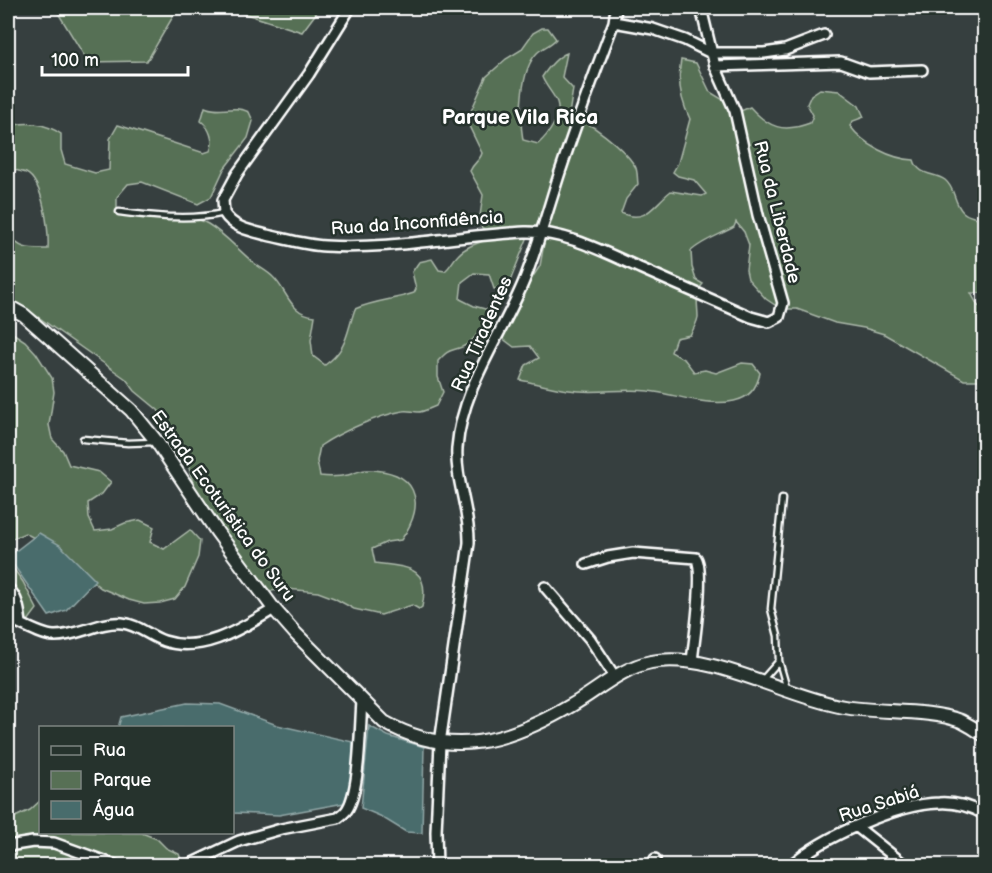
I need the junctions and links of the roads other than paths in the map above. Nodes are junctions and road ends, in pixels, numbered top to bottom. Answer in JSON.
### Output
{"nodes":[{"id":1,"x":350,"y":8,"type":"edge"},
{"id":2,"x":616,"y":8,"type":"edge"},
{"id":3,"x":701,"y":8,"type":"edge"},
{"id":4,"x":614,"y":22,"type":"junction"},
{"id":5,"x":824,"y":35,"type":"dead end"},
{"id":6,"x":711,"y":53,"type":"junction"},
{"id":7,"x":715,"y":66,"type":"junction"},
{"id":8,"x":922,"y":70,"type":"dead end"},
{"id":9,"x":119,"y":212,"type":"dead end"},
{"id":10,"x":224,"y":213,"type":"junction"},
{"id":11,"x":540,"y":233,"type":"junction"},
{"id":12,"x":8,"y":306,"type":"edge"},
{"id":13,"x":82,"y":439,"type":"dead end"},
{"id":14,"x":158,"y":442,"type":"junction"},
{"id":15,"x":782,"y":500,"type":"dead end"},
{"id":16,"x":586,"y":564,"type":"dead end"},
{"id":17,"x":545,"y":587,"type":"dead end"},
{"id":18,"x":8,"y":588,"type":"edge"},
{"id":19,"x":274,"y":609,"type":"junction"},
{"id":20,"x":8,"y":618,"type":"edge"},
{"id":21,"x":21,"y":623,"type":"junction"},
{"id":22,"x":692,"y":661,"type":"junction"},
{"id":23,"x":779,"y":661,"type":"junction"},
{"id":24,"x":615,"y":676,"type":"junction"},
{"id":25,"x":761,"y":682,"type":"junction"},
{"id":26,"x":788,"y":692,"type":"junction"},
{"id":27,"x":362,"y":701,"type":"junction"},
{"id":28,"x":984,"y":735,"type":"edge"},
{"id":29,"x":440,"y":743,"type":"junction"},
{"id":30,"x":984,"y":814,"type":"edge"},
{"id":31,"x":856,"y":827,"type":"junction"},
{"id":32,"x":8,"y":846,"type":"edge"},
{"id":33,"x":118,"y":866,"type":"edge"},
{"id":34,"x":186,"y":866,"type":"edge"},
{"id":35,"x":437,"y":866,"type":"edge"},
{"id":36,"x":790,"y":866,"type":"edge"},
{"id":37,"x":906,"y":866,"type":"edge"}],
"edges":[{"from":1,"to":10,"type":"street"},
{"from":2,"to":4,"type":"street","name":"Rua Tiradentes"},
{"from":3,"to":6,"type":"street","name":"Rua da Liberdade"},
{"from":4,"to":6,"type":"street"},
{"from":4,"to":11,"type":"street","name":"Rua Tiradentes"},
{"from":5,"to":6,"type":"street"},
{"from":6,"to":7,"type":"street","name":"Rua da Liberdade"},
{"from":7,"to":8,"type":"street"},
{"from":7,"to":11,"type":"street","name":"Rua da Liberdade"},
{"from":9,"to":10,"type":"lane"},
{"from":10,"to":11,"type":"street","name":"Rua da Inconfidência"},
{"from":11,"to":29,"type":"street","name":"Rua Tiradentes"},
{"from":12,"to":14,"type":"main road","name":"Estrada Ecoturística do Suru"},
{"from":13,"to":14,"type":"lane"},
{"from":14,"to":19,"type":"main road","name":"Estrada Ecoturística do Suru"},
{"from":15,"to":23,"type":"lane"},
{"from":16,"to":22,"type":"street"},
{"from":17,"to":24,"type":"street"},
{"from":18,"to":21,"type":"street"},
{"from":19,"to":21,"type":"street"},
{"from":19,"to":27,"type":"main road","name":"Estrada Ecoturística do Suru"},
{"from":20,"to":21,"type":"street"},
{"from":22,"to":24,"type":"main road","name":"Estrada Ecoturística do Suru"},
{"from":22,"to":25,"type":"main road","name":"Estrada Ecoturística do Suru"},
{"from":23,"to":25,"type":"lane"},
{"from":23,"to":26,"type":"lane"},
{"from":24,"to":29,"type":"main road","name":"Estrada Ecoturística do Suru"},
{"from":25,"to":26,"type":"main road","name":"Estrada Ecoturística do Suru"},
{"from":26,"to":28,"type":"main road","name":"Estrada Ecoturística do Suru"},
{"from":27,"to":29,"type":"main road","name":"Estrada Ecoturística do Suru"},
{"from":27,"to":34,"type":"street"},
{"from":29,"to":35,"type":"street","name":"Rua Tiradentes"},
{"from":30,"to":31,"type":"street","name":"Rua Sabiá"},
{"from":31,"to":36,"type":"street","name":"Rua Sabiá"},
{"from":31,"to":37,"type":"street"},
{"from":32,"to":33,"type":"street"}]}
